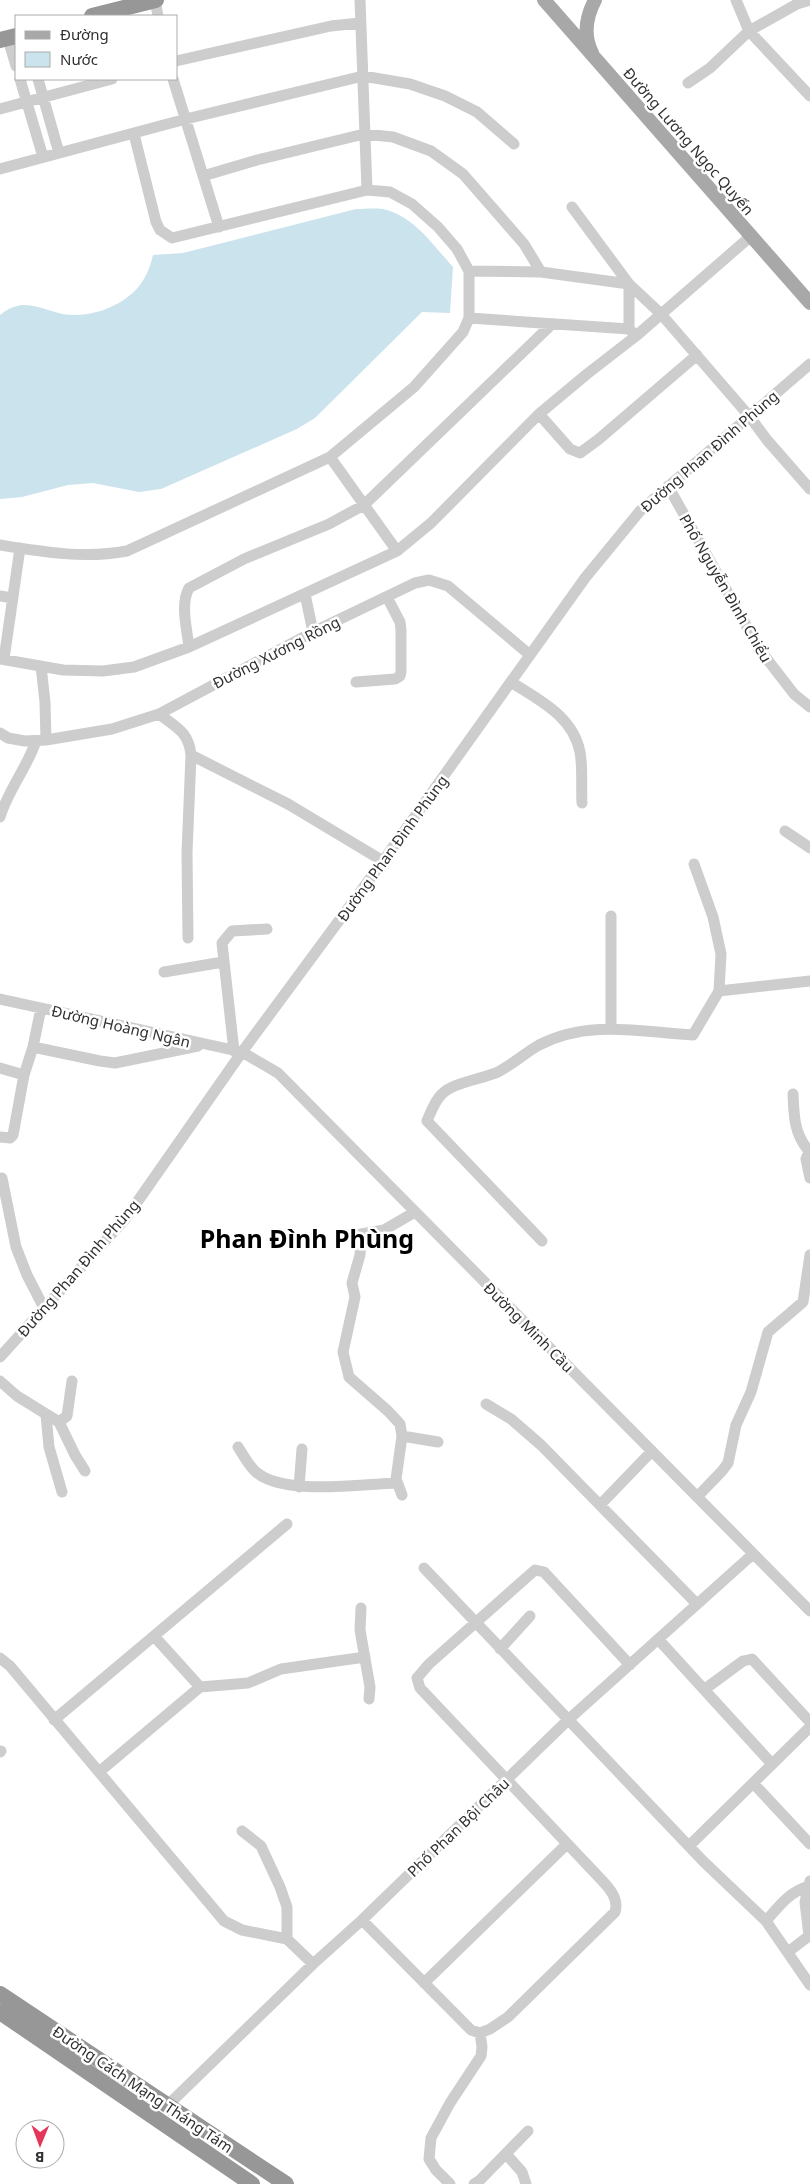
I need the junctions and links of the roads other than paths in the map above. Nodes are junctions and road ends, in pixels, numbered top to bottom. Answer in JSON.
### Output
{"nodes":[{"id":1,"x":155,"y":0,"type":"edge"},
{"id":2,"x":360,"y":0,"type":"edge"},
{"id":3,"x":544,"y":0,"type":"edge"},
{"id":4,"x":594,"y":0,"type":"edge"},
{"id":5,"x":736,"y":0,"type":"edge"},
{"id":6,"x":810,"y":0,"type":"edge"},
{"id":7,"x":96,"y":15,"type":"edge"},
{"id":8,"x":158,"y":15,"type":"edge"},
{"id":9,"x":360,"y":23,"type":"junction"},
{"id":10,"x":749,"y":32,"type":"junction"},
{"id":11,"x":8,"y":38,"type":"edge"},
{"id":12,"x":15,"y":62,"type":"edge"},
{"id":13,"x":178,"y":62,"type":"edge"},
{"id":14,"x":597,"y":62,"type":"junction"},
{"id":15,"x":363,"y":76,"type":"junction"},
{"id":16,"x":20,"y":80,"type":"edge"},
{"id":17,"x":38,"y":80,"type":"edge"},
{"id":18,"x":108,"y":80,"type":"edge"},
{"id":19,"x":173,"y":80,"type":"edge"},
{"id":20,"x":688,"y":83,"type":"dead end"},
{"id":21,"x":810,"y":96,"type":"edge"},
{"id":22,"x":43,"y":98,"type":"junction"},
{"id":23,"x":27,"y":102,"type":"junction"},
{"id":24,"x":0,"y":109,"type":"edge"},
{"id":25,"x":186,"y":119,"type":"junction"},
{"id":26,"x":134,"y":134,"type":"junction"},
{"id":27,"x":364,"y":134,"type":"junction"},
{"id":28,"x":514,"y":144,"type":"dead end"},
{"id":29,"x":59,"y":153,"type":"junction"},
{"id":30,"x":43,"y":157,"type":"junction"},
{"id":31,"x":0,"y":168,"type":"edge"},
{"id":32,"x":202,"y":176,"type":"junction"},
{"id":33,"x":367,"y":190,"type":"junction"},
{"id":34,"x":572,"y":207,"type":"dead end"},
{"id":35,"x":219,"y":227,"type":"junction"},
{"id":36,"x":751,"y":236,"type":"junction"},
{"id":37,"x":470,"y":272,"type":"junction"},
{"id":38,"x":541,"y":272,"type":"junction"},
{"id":39,"x":629,"y":284,"type":"junction"},
{"id":40,"x":810,"y":304,"type":"edge"},
{"id":41,"x":661,"y":314,"type":"junction"},
{"id":42,"x":469,"y":318,"type":"junction"},
{"id":43,"x":552,"y":324,"type":"junction"},
{"id":44,"x":632,"y":332,"type":"junction"},
{"id":45,"x":696,"y":355,"type":"junction"},
{"id":46,"x":810,"y":364,"type":"edge"},
{"id":47,"x":539,"y":414,"type":"junction"},
{"id":48,"x":750,"y":417,"type":"junction"},
{"id":49,"x":330,"y":457,"type":"junction"},
{"id":50,"x":668,"y":486,"type":"junction"},
{"id":51,"x":810,"y":489,"type":"edge"},
{"id":52,"x":364,"y":505,"type":"junction"},
{"id":53,"x":0,"y":545,"type":"edge"},
{"id":54,"x":20,"y":548,"type":"junction"},
{"id":55,"x":397,"y":551,"type":"junction"},
{"id":56,"x":306,"y":594,"type":"junction"},
{"id":57,"x":0,"y":596,"type":"edge"},
{"id":58,"x":386,"y":597,"type":"junction"},
{"id":59,"x":14,"y":598,"type":"junction"},
{"id":60,"x":313,"y":632,"type":"junction"},
{"id":61,"x":189,"y":647,"type":"junction"},
{"id":62,"x":530,"y":655,"type":"junction"},
{"id":63,"x":2,"y":659,"type":"edge"},
{"id":64,"x":41,"y":666,"type":"junction"},
{"id":65,"x":356,"y":682,"type":"dead end"},
{"id":66,"x":511,"y":682,"type":"junction"},
{"id":67,"x":810,"y":708,"type":"edge"},
{"id":68,"x":159,"y":714,"type":"junction"},
{"id":69,"x":0,"y":733,"type":"edge"},
{"id":70,"x":41,"y":741,"type":"junction"},
{"id":71,"x":192,"y":755,"type":"junction"},
{"id":72,"x":582,"y":803,"type":"dead end"},
{"id":73,"x":0,"y":817,"type":"edge"},
{"id":74,"x":785,"y":831,"type":"dead end"},
{"id":75,"x":810,"y":848,"type":"edge"},
{"id":76,"x":383,"y":861,"type":"junction"},
{"id":77,"x":694,"y":864,"type":"dead end"},
{"id":78,"x":611,"y":916,"type":"dead end"},
{"id":79,"x":268,"y":929,"type":"dead end"},
{"id":80,"x":188,"y":938,"type":"dead end"},
{"id":81,"x":223,"y":962,"type":"junction"},
{"id":82,"x":164,"y":972,"type":"dead end"},
{"id":83,"x":810,"y":981,"type":"edge"},
{"id":84,"x":719,"y":991,"type":"junction"},
{"id":85,"x":0,"y":999,"type":"edge"},
{"id":86,"x":41,"y":1008,"type":"junction"},
{"id":87,"x":611,"y":1027,"type":"junction"},
{"id":88,"x":202,"y":1045,"type":"junction"},
{"id":89,"x":33,"y":1047,"type":"junction"},
{"id":90,"x":238,"y":1051,"type":"junction"},
{"id":91,"x":0,"y":1068,"type":"edge"},
{"id":92,"x":24,"y":1075,"type":"junction"},
{"id":93,"x":793,"y":1094,"type":"dead end"},
{"id":94,"x":0,"y":1137,"type":"edge"},
{"id":95,"x":809,"y":1149,"type":"edge"},
{"id":96,"x":2,"y":1178,"type":"dead end"},
{"id":97,"x":810,"y":1178,"type":"edge"},
{"id":98,"x":416,"y":1212,"type":"junction"},
{"id":99,"x":542,"y":1241,"type":"dead end"},
{"id":100,"x":810,"y":1255,"type":"edge"},
{"id":101,"x":44,"y":1308,"type":"junction"},
{"id":102,"x":0,"y":1357,"type":"edge"},
{"id":103,"x":0,"y":1381,"type":"edge"},
{"id":104,"x":72,"y":1381,"type":"dead end"},
{"id":105,"x":486,"y":1404,"type":"dead end"},
{"id":106,"x":46,"y":1415,"type":"junction"},
{"id":107,"x":59,"y":1422,"type":"junction"},
{"id":108,"x":402,"y":1436,"type":"junction"},
{"id":109,"x":438,"y":1442,"type":"dead end"},
{"id":110,"x":238,"y":1447,"type":"dead end"},
{"id":111,"x":302,"y":1449,"type":"dead end"},
{"id":112,"x":652,"y":1451,"type":"junction"},
{"id":113,"x":85,"y":1471,"type":"dead end"},
{"id":114,"x":396,"y":1483,"type":"junction"},
{"id":115,"x":299,"y":1487,"type":"junction"},
{"id":116,"x":62,"y":1492,"type":"dead end"},
{"id":117,"x":402,"y":1495,"type":"dead end"},
{"id":118,"x":697,"y":1497,"type":"junction"},
{"id":119,"x":601,"y":1504,"type":"junction"},
{"id":120,"x":286,"y":1524,"type":"dead end"},
{"id":121,"x":753,"y":1554,"type":"junction"},
{"id":122,"x":424,"y":1568,"type":"dead end"},
{"id":123,"x":697,"y":1604,"type":"junction"},
{"id":124,"x":361,"y":1608,"type":"dead end"},
{"id":125,"x":810,"y":1611,"type":"edge"},
{"id":126,"x":530,"y":1616,"type":"dead end"},
{"id":127,"x":475,"y":1622,"type":"junction"},
{"id":128,"x":154,"y":1636,"type":"junction"},
{"id":129,"x":658,"y":1639,"type":"junction"},
{"id":130,"x":500,"y":1649,"type":"junction"},
{"id":131,"x":365,"y":1657,"type":"junction"},
{"id":132,"x":2,"y":1664,"type":"edge"},
{"id":133,"x":630,"y":1665,"type":"junction"},
{"id":134,"x":200,"y":1687,"type":"junction"},
{"id":135,"x":704,"y":1689,"type":"junction"},
{"id":136,"x":369,"y":1699,"type":"dead end"},
{"id":137,"x":54,"y":1720,"type":"junction"},
{"id":138,"x":568,"y":1720,"type":"junction"},
{"id":139,"x":810,"y":1722,"type":"edge"},
{"id":140,"x":810,"y":1727,"type":"edge"},
{"id":141,"x":772,"y":1764,"type":"junction"},
{"id":142,"x":99,"y":1772,"type":"junction"},
{"id":143,"x":507,"y":1779,"type":"junction"},
{"id":144,"x":753,"y":1783,"type":"junction"},
{"id":145,"x":242,"y":1831,"type":"dead end"},
{"id":146,"x":568,"y":1844,"type":"junction"},
{"id":147,"x":810,"y":1844,"type":"edge"},
{"id":148,"x":688,"y":1846,"type":"junction"},
{"id":149,"x":809,"y":1883,"type":"edge"},
{"id":150,"x":362,"y":1920,"type":"junction"},
{"id":151,"x":766,"y":1921,"type":"junction"},
{"id":152,"x":809,"y":1935,"type":"edge"},
{"id":153,"x":287,"y":1939,"type":"junction"},
{"id":154,"x":788,"y":1952,"type":"junction"},
{"id":155,"x":313,"y":1964,"type":"junction"},
{"id":156,"x":424,"y":1983,"type":"junction"},
{"id":157,"x":810,"y":1985,"type":"edge"},
{"id":158,"x":0,"y":1994,"type":"edge"},
{"id":159,"x":0,"y":2012,"type":"edge"},
{"id":160,"x":480,"y":2033,"type":"junction"},
{"id":161,"x":168,"y":2106,"type":"junction"},
{"id":162,"x":528,"y":2131,"type":"dead end"},
{"id":163,"x":506,"y":2154,"type":"junction"},
{"id":164,"x":252,"y":2184,"type":"edge"},
{"id":165,"x":286,"y":2184,"type":"edge"},
{"id":166,"x":450,"y":2184,"type":"edge"},
{"id":167,"x":474,"y":2184,"type":"edge"},
{"id":168,"x":526,"y":2184,"type":"edge"}],
"edges":[{"from":1,"to":7,"type":"highway"},
{"from":1,"to":8,"type":"street"},
{"from":2,"to":9,"type":"street"},
{"from":3,"to":14,"type":"main road","name":"Đường Lương Ngọc Quyến"},
{"from":4,"to":14,"type":"main road"},
{"from":5,"to":10,"type":"street"},
{"from":6,"to":10,"type":"street"},
{"from":9,"to":13,"type":"street"},
{"from":9,"to":15,"type":"street"},
{"from":10,"to":20,"type":"street"},
{"from":10,"to":21,"type":"street"},
{"from":11,"to":12,"type":"street"},
{"from":14,"to":36,"type":"main road","name":"Đường Lương Ngọc Quyến"},
{"from":15,"to":25,"type":"street"},
{"from":15,"to":27,"type":"street"},
{"from":15,"to":28,"type":"street"},
{"from":16,"to":23,"type":"street"},
{"from":17,"to":22,"type":"street"},
{"from":18,"to":22,"type":"street"},
{"from":19,"to":25,"type":"street"},
{"from":22,"to":23,"type":"street"},
{"from":22,"to":29,"type":"street"},
{"from":23,"to":24,"type":"street"},
{"from":23,"to":30,"type":"street"},
{"from":25,"to":26,"type":"street"},
{"from":25,"to":32,"type":"street"},
{"from":26,"to":29,"type":"street"},
{"from":26,"to":35,"type":"street"},
{"from":27,"to":32,"type":"street"},
{"from":27,"to":33,"type":"street"},
{"from":27,"to":38,"type":"street"},
{"from":29,"to":30,"type":"street"},
{"from":30,"to":31,"type":"street"},
{"from":32,"to":35,"type":"street"},
{"from":33,"to":35,"type":"street"},
{"from":33,"to":37,"type":"street"},
{"from":34,"to":39,"type":"street"},
{"from":36,"to":40,"type":"main road","name":"Đường Lương Ngọc Quyến"},
{"from":36,"to":41,"type":"street"},
{"from":37,"to":38,"type":"street"},
{"from":37,"to":42,"type":"street"},
{"from":38,"to":39,"type":"street"},
{"from":39,"to":41,"type":"street"},
{"from":39,"to":44,"type":"street"},
{"from":41,"to":44,"type":"street"},
{"from":41,"to":45,"type":"street"},
{"from":42,"to":43,"type":"street"},
{"from":42,"to":49,"type":"street"},
{"from":43,"to":44,"type":"street"},
{"from":43,"to":52,"type":"street"},
{"from":44,"to":47,"type":"street"},
{"from":45,"to":47,"type":"street"},
{"from":45,"to":48,"type":"street"},
{"from":46,"to":48,"type":"street","name":"Đường Phan Đình Phùng"},
{"from":47,"to":55,"type":"street"},
{"from":48,"to":50,"type":"street","name":"Đường Phan Đình Phùng"},
{"from":48,"to":51,"type":"street"},
{"from":49,"to":52,"type":"street"},
{"from":49,"to":54,"type":"street"},
{"from":50,"to":62,"type":"street","name":"Đường Phan Đình Phùng"},
{"from":50,"to":67,"type":"street","name":"Phố Nguyễn Đình Chiểu"},
{"from":52,"to":55,"type":"street"},
{"from":52,"to":61,"type":"street"},
{"from":53,"to":54,"type":"street"},
{"from":54,"to":59,"type":"street"},
{"from":55,"to":56,"type":"street"},
{"from":56,"to":60,"type":"street"},
{"from":56,"to":61,"type":"street"},
{"from":57,"to":59,"type":"street"},
{"from":58,"to":60,"type":"street","name":"Đường Xương Rồng"},
{"from":58,"to":62,"type":"street","name":"Đường Xương Rồng"},
{"from":58,"to":65,"type":"street"},
{"from":59,"to":63,"type":"street"},
{"from":60,"to":68,"type":"street","name":"Đường Xương Rồng"},
{"from":61,"to":64,"type":"street"},
{"from":62,"to":66,"type":"street","name":"Đường Phan Đình Phùng"},
{"from":63,"to":64,"type":"street"},
{"from":64,"to":70,"type":"street"},
{"from":66,"to":72,"type":"street"},
{"from":66,"to":76,"type":"street","name":"Đường Phan Đình Phùng"},
{"from":68,"to":70,"type":"street","name":"Đường Xương Rồng"},
{"from":68,"to":71,"type":"street"},
{"from":69,"to":70,"type":"street","name":"Đường Xương Rồng"},
{"from":70,"to":73,"type":"street"},
{"from":71,"to":76,"type":"street"},
{"from":71,"to":80,"type":"street"},
{"from":74,"to":75,"type":"street"},
{"from":76,"to":90,"type":"street","name":"Đường Phan Đình Phùng"},
{"from":77,"to":84,"type":"street"},
{"from":78,"to":87,"type":"street"},
{"from":79,"to":81,"type":"street"},
{"from":81,"to":82,"type":"street"},
{"from":81,"to":90,"type":"street"},
{"from":83,"to":84,"type":"street"},
{"from":84,"to":87,"type":"street"},
{"from":85,"to":86,"type":"street","name":"Đường Hoàng Ngân"},
{"from":86,"to":88,"type":"street","name":"Đường Hoàng Ngân"},
{"from":86,"to":89,"type":"street"},
{"from":87,"to":99,"type":"street"},
{"from":88,"to":89,"type":"street"},
{"from":88,"to":90,"type":"street","name":"Đường Hoàng Ngân"},
{"from":89,"to":92,"type":"street"},
{"from":90,"to":98,"type":"street","name":"Đường Minh Cầu"},
{"from":90,"to":101,"type":"street","name":"Đường Phan Đình Phùng"},
{"from":91,"to":92,"type":"street"},
{"from":92,"to":94,"type":"street"},
{"from":93,"to":95,"type":"street"},
{"from":95,"to":97,"type":"street"},
{"from":96,"to":101,"type":"street"},
{"from":98,"to":108,"type":"street"},
{"from":98,"to":112,"type":"street","name":"Đường Minh Cầu"},
{"from":100,"to":118,"type":"street"},
{"from":101,"to":102,"type":"street","name":"Đường Phan Đình Phùng"},
{"from":103,"to":106,"type":"street"},
{"from":104,"to":107,"type":"street"},
{"from":105,"to":119,"type":"street"},
{"from":106,"to":107,"type":"street"},
{"from":106,"to":116,"type":"street"},
{"from":107,"to":113,"type":"street"},
{"from":108,"to":109,"type":"street"},
{"from":108,"to":114,"type":"street"},
{"from":110,"to":115,"type":"street"},
{"from":111,"to":115,"type":"street"},
{"from":112,"to":118,"type":"street","name":"Đường Minh Cầu"},
{"from":112,"to":119,"type":"street"},
{"from":114,"to":115,"type":"street"},
{"from":114,"to":117,"type":"street"},
{"from":118,"to":121,"type":"street","name":"Đường Minh Cầu"},
{"from":119,"to":123,"type":"street"},
{"from":120,"to":128,"type":"street"},
{"from":121,"to":123,"type":"street","name":"Phố Phan Bội Châu"},
{"from":121,"to":125,"type":"street","name":"Đường Minh Cầu"},
{"from":122,"to":127,"type":"street"},
{"from":123,"to":129,"type":"street","name":"Phố Phan Bội Châu"},
{"from":124,"to":131,"type":"street"},
{"from":126,"to":130,"type":"street"},
{"from":127,"to":130,"type":"street"},
{"from":127,"to":133,"type":"street"},
{"from":127,"to":143,"type":"street"},
{"from":128,"to":134,"type":"street"},
{"from":128,"to":137,"type":"street"},
{"from":129,"to":133,"type":"street","name":"Phố Phan Bội Châu"},
{"from":129,"to":135,"type":"street"},
{"from":130,"to":138,"type":"street"},
{"from":131,"to":134,"type":"street"},
{"from":131,"to":136,"type":"street"},
{"from":132,"to":137,"type":"street"},
{"from":133,"to":138,"type":"street","name":"Phố Phan Bội Châu"},
{"from":134,"to":142,"type":"street"},
{"from":135,"to":139,"type":"street"},
{"from":135,"to":141,"type":"street"},
{"from":137,"to":142,"type":"street"},
{"from":138,"to":143,"type":"street","name":"Phố Phan Bội Châu"},
{"from":138,"to":148,"type":"street"},
{"from":140,"to":141,"type":"street"},
{"from":141,"to":144,"type":"street"},
{"from":142,"to":153,"type":"street"},
{"from":143,"to":146,"type":"street"},
{"from":143,"to":150,"type":"street","name":"Phố Phan Bội Châu"},
{"from":144,"to":147,"type":"street"},
{"from":144,"to":148,"type":"street"},
{"from":145,"to":153,"type":"street"},
{"from":146,"to":156,"type":"street"},
{"from":146,"to":160,"type":"street"},
{"from":148,"to":151,"type":"street"},
{"from":149,"to":151,"type":"street"},
{"from":149,"to":152,"type":"street"},
{"from":150,"to":155,"type":"street","name":"Phố Phan Bội Châu"},
{"from":150,"to":156,"type":"street"},
{"from":151,"to":154,"type":"street"},
{"from":152,"to":154,"type":"street"},
{"from":153,"to":155,"type":"street"},
{"from":154,"to":157,"type":"street"},
{"from":155,"to":161,"type":"street","name":"Phố Phan Bội Châu"},
{"from":156,"to":160,"type":"street"},
{"from":158,"to":161,"type":"highway","name":"Đường Cách Mạng Tháng Tám"},
{"from":159,"to":164,"type":"highway","name":"Đường Cách Mạng Tháng Tám"},
{"from":160,"to":166,"type":"street"},
{"from":161,"to":165,"type":"highway","name":"Đường Cách Mạng Tháng Tám"},
{"from":162,"to":163,"type":"street"},
{"from":163,"to":167,"type":"street"},
{"from":163,"to":168,"type":"street"}]}
